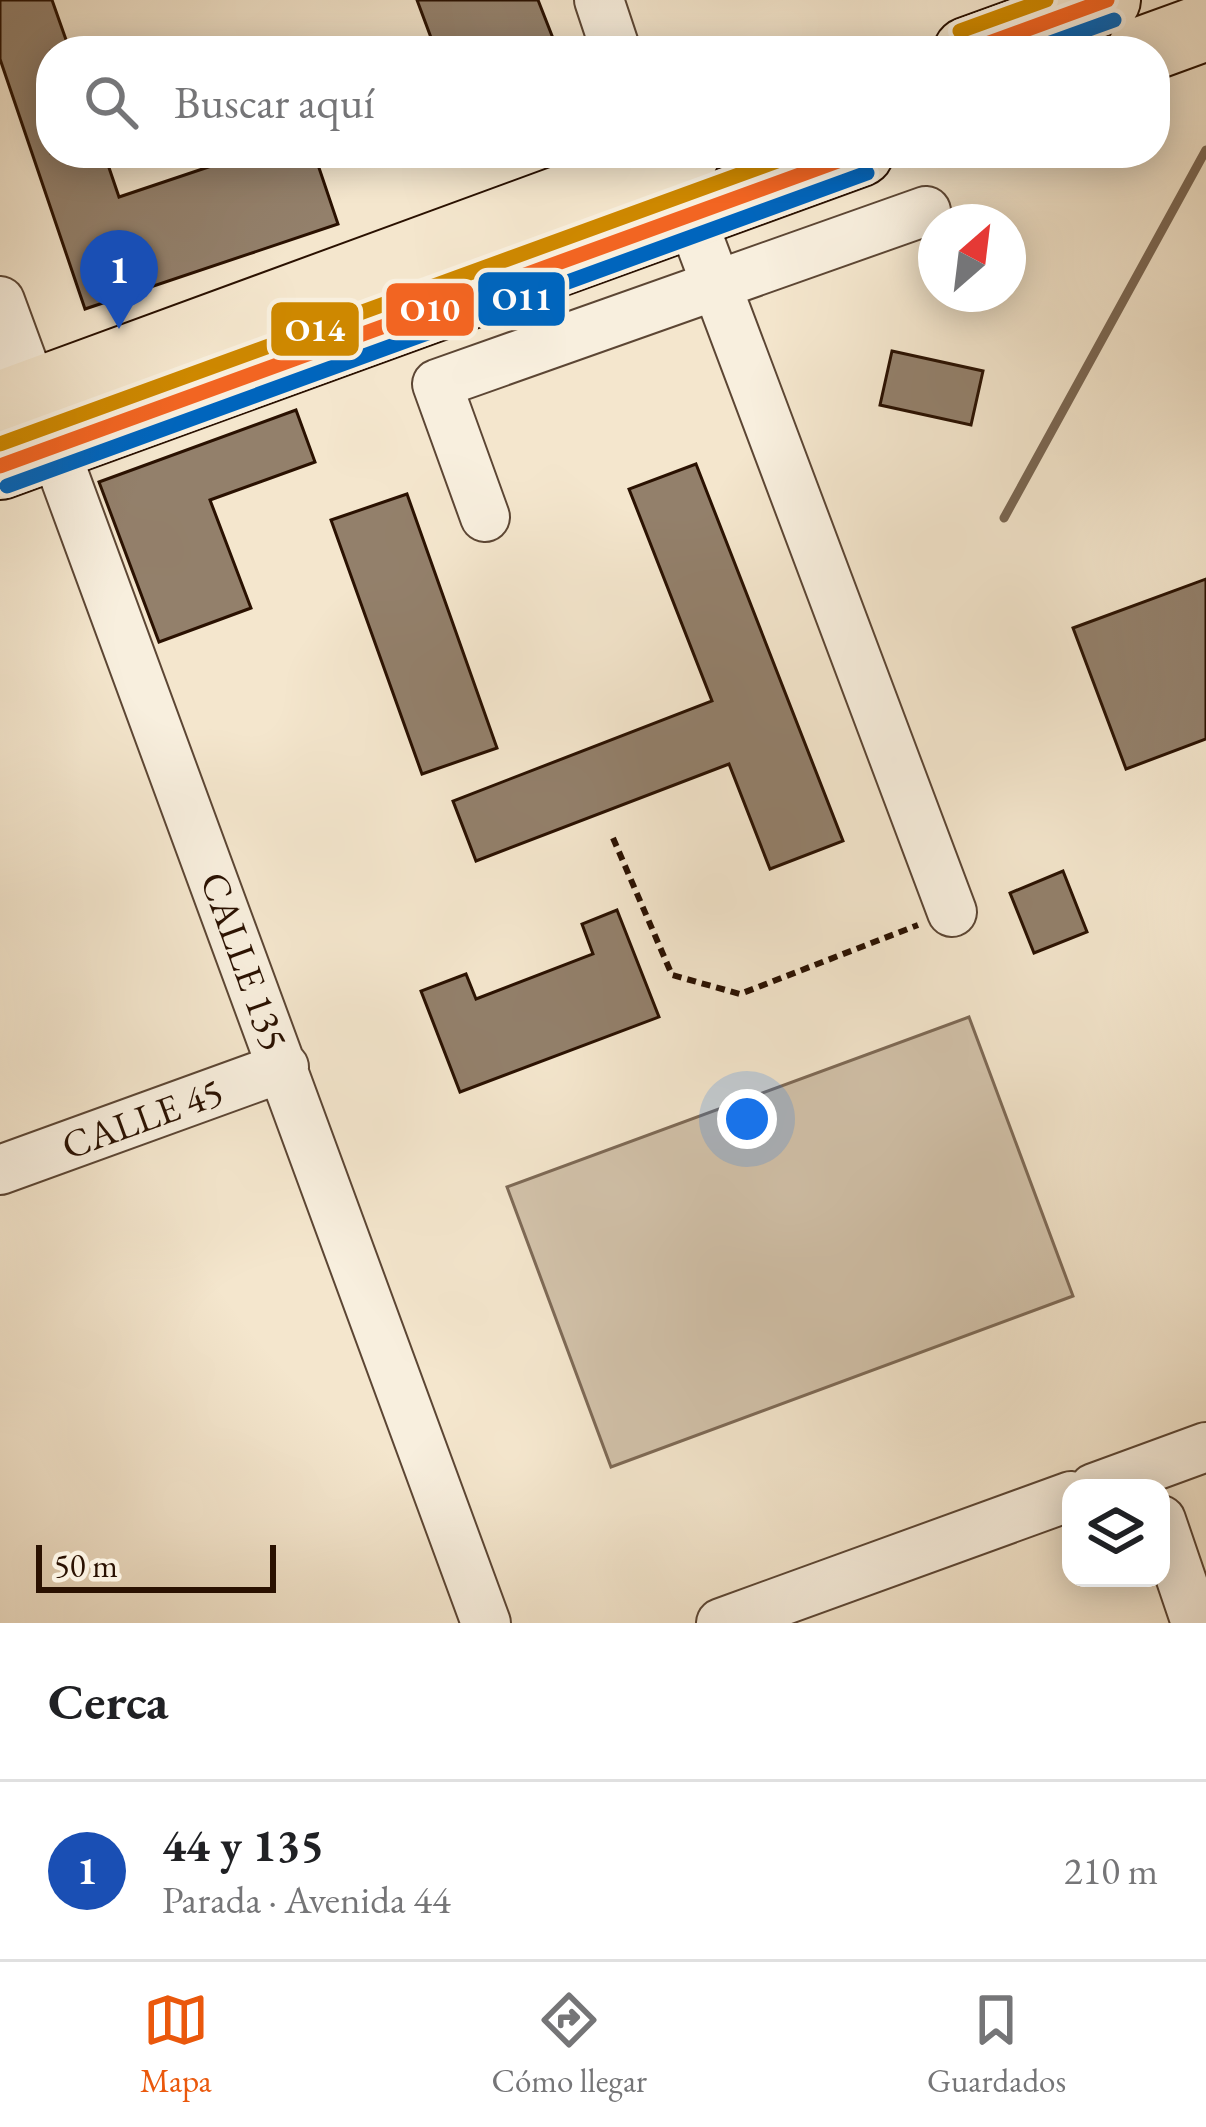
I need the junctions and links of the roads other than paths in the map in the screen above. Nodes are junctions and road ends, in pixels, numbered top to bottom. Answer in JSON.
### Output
{"nodes":[{"id":1,"x":598,"y":0,"type":"edge"},
{"id":2,"x":1107,"y":0,"type":"edge"},
{"id":3,"x":1206,"y":27,"type":"edge"},
{"id":4,"x":611,"y":36,"type":"edge"},
{"id":5,"x":1008,"y":36,"type":"edge"},
{"id":6,"x":1170,"y":40,"type":"edge"},
{"id":7,"x":702,"y":168,"type":"edge"},
{"id":8,"x":671,"y":171,"type":"edge"},
{"id":9,"x":918,"y":214,"type":"edge"},
{"id":10,"x":716,"y":283,"type":"junction"},
{"id":11,"x":0,"y":301,"type":"edge"},
{"id":12,"x":22,"y":427,"type":"edge"},
{"id":13,"x":485,"y":517,"type":"dead end"},
{"id":14,"x":952,"y":912,"type":"road end"},
{"id":15,"x":284,"y":1066,"type":"junction"},
{"id":16,"x":0,"y":1170,"type":"edge"},
{"id":17,"x":1206,"y":1447,"type":"edge"},
{"id":18,"x":1147,"y":1479,"type":"edge"},
{"id":19,"x":1062,"y":1499,"type":"edge"},
{"id":20,"x":1170,"y":1546,"type":"edge"},
{"id":21,"x":486,"y":1623,"type":"edge"},
{"id":22,"x":721,"y":1623,"type":"edge"},
{"id":23,"x":1196,"y":1623,"type":"edge"}],
"edges":[{"from":1,"to":4,"type":"street"},
{"from":2,"to":5,"type":"highway"},
{"from":3,"to":6,"type":"highway"},
{"from":7,"to":8,"type":"highway"},
{"from":8,"to":10,"type":"street"},
{"from":8,"to":12,"type":"highway"},
{"from":9,"to":10,"type":"street"},
{"from":10,"to":13,"type":"street"},
{"from":10,"to":14,"type":"street"},
{"from":11,"to":12,"type":"street","name":"CALLE 135"},
{"from":12,"to":15,"type":"street","name":"CALLE 135"},
{"from":15,"to":16,"type":"street","name":"CALLE 45"},
{"from":15,"to":21,"type":"street","name":"CALLE 135"},
{"from":17,"to":18,"type":"street"},
{"from":19,"to":22,"type":"street"},
{"from":20,"to":23,"type":"street"}]}
